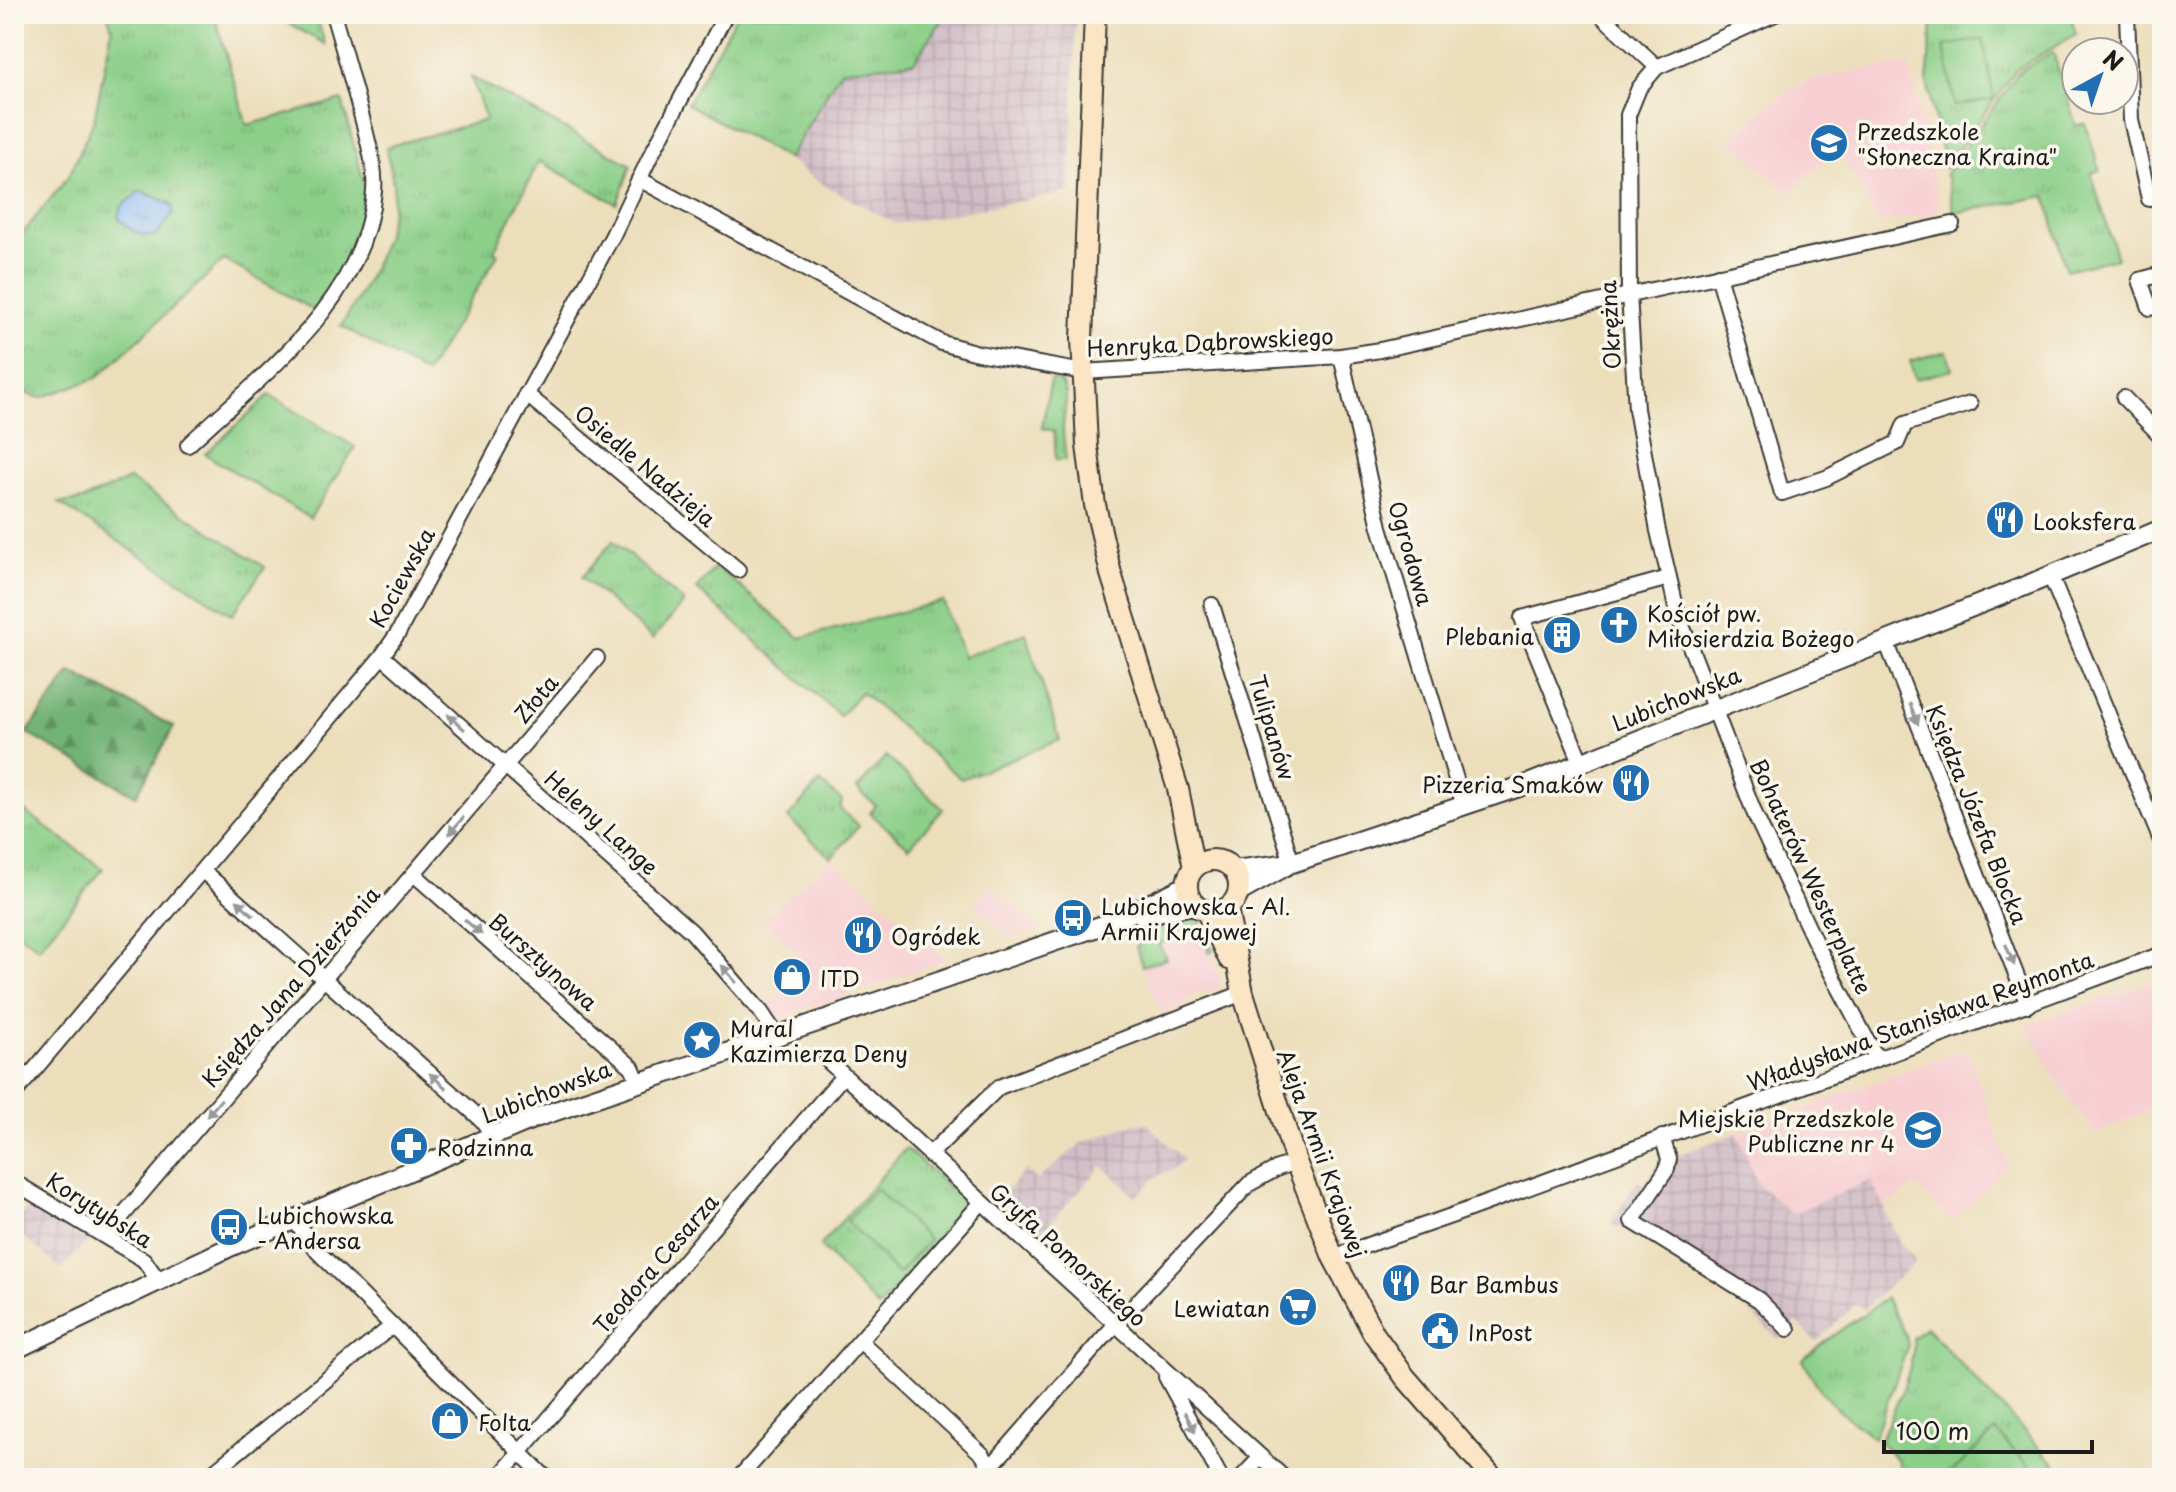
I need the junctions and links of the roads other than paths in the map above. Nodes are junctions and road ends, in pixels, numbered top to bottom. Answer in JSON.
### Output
{"nodes":[{"id":1,"x":333,"y":14,"type":"edge"},
{"id":2,"x":726,"y":14,"type":"edge"},
{"id":3,"x":1095,"y":14,"type":"edge"},
{"id":4,"x":1600,"y":14,"type":"edge"},
{"id":5,"x":1775,"y":14,"type":"edge"},
{"id":6,"x":2127,"y":14,"type":"edge"},
{"id":7,"x":1657,"y":67,"type":"junction"},
{"id":8,"x":639,"y":179,"type":"junction"},
{"id":9,"x":2149,"y":199,"type":"dead end"},
{"id":10,"x":1952,"y":224,"type":"dead end"},
{"id":11,"x":2162,"y":274,"type":"edge"},
{"id":12,"x":1718,"y":275,"type":"junction"},
{"id":13,"x":1629,"y":294,"type":"junction"},
{"id":14,"x":2162,"y":304,"type":"edge"},
{"id":15,"x":1341,"y":356,"type":"junction"},
{"id":16,"x":1083,"y":372,"type":"junction"},
{"id":17,"x":526,"y":394,"type":"junction"},
{"id":18,"x":2124,"y":398,"type":"dead end"},
{"id":19,"x":1970,"y":404,"type":"dead end"},
{"id":20,"x":2162,"y":437,"type":"edge"},
{"id":21,"x":188,"y":445,"type":"dead end"},
{"id":22,"x":2162,"y":529,"type":"edge"},
{"id":23,"x":738,"y":570,"type":"dead end"},
{"id":24,"x":2050,"y":575,"type":"junction"},
{"id":25,"x":1669,"y":578,"type":"junction"},
{"id":26,"x":1212,"y":605,"type":"dead end"},
{"id":27,"x":1886,"y":641,"type":"junction"},
{"id":28,"x":382,"y":656,"type":"junction"},
{"id":29,"x":597,"y":658,"type":"dead end"},
{"id":30,"x":1713,"y":709,"type":"junction"},
{"id":31,"x":1581,"y":762,"type":"junction"},
{"id":32,"x":506,"y":766,"type":"junction"},
{"id":33,"x":1464,"y":806,"type":"junction"},
{"id":34,"x":2162,"y":843,"type":"edge"},
{"id":35,"x":1292,"y":863,"type":"junction"},
{"id":36,"x":1233,"y":870,"type":"joint"},
{"id":37,"x":203,"y":871,"type":"junction"},
{"id":38,"x":415,"y":875,"type":"junction"},
{"id":39,"x":1208,"y":890,"type":"junction"},
{"id":40,"x":2162,"y":954,"type":"edge"},
{"id":41,"x":324,"y":978,"type":"junction"},
{"id":42,"x":1242,"y":990,"type":"junction"},
{"id":43,"x":2028,"y":1005,"type":"junction"},
{"id":44,"x":777,"y":1036,"type":"junction"},
{"id":45,"x":1877,"y":1059,"type":"junction"},
{"id":46,"x":827,"y":1060,"type":"dead end"},
{"id":47,"x":843,"y":1076,"type":"junction"},
{"id":48,"x":639,"y":1083,"type":"junction"},
{"id":49,"x":14,"y":1094,"type":"edge"},
{"id":50,"x":493,"y":1136,"type":"junction"},
{"id":51,"x":1662,"y":1137,"type":"junction"},
{"id":52,"x":929,"y":1155,"type":"junction"},
{"id":53,"x":1296,"y":1162,"type":"junction"},
{"id":54,"x":14,"y":1182,"type":"edge"},
{"id":55,"x":981,"y":1203,"type":"junction"},
{"id":56,"x":297,"y":1218,"type":"junction"},
{"id":57,"x":106,"y":1235,"type":"junction"},
{"id":58,"x":1333,"y":1257,"type":"junction"},
{"id":59,"x":158,"y":1280,"type":"junction"},
{"id":60,"x":392,"y":1326,"type":"junction"},
{"id":61,"x":1115,"y":1326,"type":"junction"},
{"id":62,"x":1788,"y":1329,"type":"dead end"},
{"id":63,"x":860,"y":1341,"type":"junction"},
{"id":64,"x":14,"y":1350,"type":"edge"},
{"id":65,"x":1160,"y":1366,"type":"junction"},
{"id":66,"x":521,"y":1453,"type":"junction"},
{"id":67,"x":1261,"y":1457,"type":"junction"},
{"id":68,"x":989,"y":1475,"type":"edge"},
{"id":69,"x":206,"y":1478,"type":"edge"},
{"id":70,"x":498,"y":1478,"type":"edge"},
{"id":71,"x":546,"y":1478,"type":"edge"},
{"id":72,"x":739,"y":1478,"type":"edge"},
{"id":73,"x":1221,"y":1478,"type":"edge"},
{"id":74,"x":1241,"y":1478,"type":"edge"},
{"id":75,"x":1284,"y":1478,"type":"edge"},
{"id":76,"x":1493,"y":1478,"type":"edge"}],
"edges":[{"from":1,"to":21,"type":"street"},
{"from":2,"to":8,"type":"street","name":"Kociewska"},
{"from":3,"to":16,"type":"main road","name":"Aleja Armii Krajowej"},
{"from":4,"to":7,"type":"street"},
{"from":5,"to":7,"type":"street"},
{"from":6,"to":9,"type":"street"},
{"from":7,"to":13,"type":"street","name":"Okrężna"},
{"from":8,"to":16,"type":"street","name":"Henryka Dąbrowskiego"},
{"from":8,"to":17,"type":"street","name":"Kociewska"},
{"from":10,"to":12,"type":"street","name":"Henryka Dąbrowskiego"},
{"from":11,"to":14,"type":"street"},
{"from":12,"to":13,"type":"street","name":"Henryka Dąbrowskiego"},
{"from":12,"to":19,"type":"street"},
{"from":13,"to":15,"type":"street","name":"Henryka Dąbrowskiego"},
{"from":13,"to":25,"type":"street","name":"Okrężna"},
{"from":15,"to":16,"type":"street","name":"Henryka Dąbrowskiego"},
{"from":15,"to":33,"type":"street","name":"Ogrodowa"},
{"from":16,"to":39,"type":"main road","name":"Aleja Armii Krajowej"},
{"from":17,"to":23,"type":"street","name":"Osiedle Nadzieja"},
{"from":17,"to":28,"type":"street","name":"Kociewska"},
{"from":18,"to":20,"type":"street"},
{"from":22,"to":24,"type":"street","name":"Lubichowska"},
{"from":24,"to":27,"type":"street","name":"Lubichowska"},
{"from":24,"to":34,"type":"street"},
{"from":25,"to":30,"type":"street","name":"Okrężna"},
{"from":25,"to":31,"type":"street"},
{"from":26,"to":35,"type":"street","name":"Tulipanów"},
{"from":27,"to":30,"type":"street","name":"Lubichowska"},
{"from":27,"to":43,"type":"street","name":"Księdza Józefa Blocka","one_way":true},
{"from":32,"to":28,"type":"street","name":"Heleny Lange","one_way":true},
{"from":28,"to":37,"type":"street","name":"Kociewska"},
{"from":29,"to":32,"type":"street","name":"Złota"},
{"from":30,"to":31,"type":"street","name":"Lubichowska"},
{"from":30,"to":45,"type":"street","name":"Bohaterów Westerplatte"},
{"from":31,"to":33,"type":"street","name":"Lubichowska"},
{"from":32,"to":38,"type":"street","name":"Księdza Jana Dzierżonia","one_way":true},
{"from":44,"to":32,"type":"street","name":"Heleny Lange","one_way":true},
{"from":33,"to":35,"type":"street","name":"Lubichowska"},
{"from":35,"to":36,"type":"street","name":"Lubichowska"},
{"from":35,"to":39,"type":"street","name":"Lubichowska"},
{"from":36,"to":39,"type":"main road"},
{"from":41,"to":37,"type":"street","one_way":true},
{"from":37,"to":49,"type":"street","name":"Kociewska"},
{"from":38,"to":41,"type":"street","name":"Księdza Jana Dzierżonia"},
{"from":38,"to":48,"type":"street","name":"Bursztynowa","one_way":true},
{"from":39,"to":42,"type":"main road","name":"Aleja Armii Krajowej"},
{"from":39,"to":44,"type":"street","name":"Lubichowska"},
{"from":40,"to":43,"type":"street","name":"Władysława Stanisława Reymonta"},
{"from":50,"to":41,"type":"street","one_way":true},
{"from":41,"to":57,"type":"street","name":"Księdza Jana Dzierżonia","one_way":true},
{"from":42,"to":52,"type":"street"},
{"from":42,"to":53,"type":"main road","name":"Aleja Armii Krajowej"},
{"from":43,"to":45,"type":"street","name":"Władysława Stanisława Reymonta"},
{"from":44,"to":48,"type":"street","name":"Lubichowska"},
{"from":45,"to":51,"type":"street","name":"Władysława Stanisława Reymonta"},
{"from":46,"to":47,"type":"street","name":"Gryfa Pomorskiego"},
{"from":47,"to":52,"type":"street","name":"Gryfa Pomorskiego"},
{"from":47,"to":66,"type":"street","name":"Teodora Cesarza"},
{"from":48,"to":50,"type":"street","name":"Lubichowska"},
{"from":50,"to":56,"type":"street","name":"Lubichowska"},
{"from":51,"to":58,"type":"street","name":"Władysława Stanisława Reymonta"},
{"from":51,"to":62,"type":"street"},
{"from":52,"to":55,"type":"street","name":"Gryfa Pomorskiego"},
{"from":53,"to":58,"type":"main road","name":"Aleja Armii Krajowej"},
{"from":53,"to":61,"type":"street"},
{"from":54,"to":57,"type":"street","name":"Korytybska"},
{"from":55,"to":61,"type":"street","name":"Gryfa Pomorskiego"},
{"from":55,"to":63,"type":"street"},
{"from":56,"to":59,"type":"street","name":"Lubichowska"},
{"from":56,"to":60,"type":"street"},
{"from":57,"to":59,"type":"street","name":"Korytybska"},
{"from":58,"to":76,"type":"main road","name":"Aleja Armii Krajowej"},
{"from":59,"to":64,"type":"street","name":"Lubichowska"},
{"from":60,"to":66,"type":"street"},
{"from":60,"to":69,"type":"street"},
{"from":61,"to":65,"type":"street","name":"Gryfa Pomorskiego"},
{"from":61,"to":68,"type":"street"},
{"from":63,"to":68,"type":"street"},
{"from":63,"to":72,"type":"street"},
{"from":65,"to":67,"type":"street","name":"Gryfa Pomorskiego"},
{"from":65,"to":73,"type":"street","one_way":true},
{"from":66,"to":70,"type":"street","name":"Teodora Cesarza"},
{"from":66,"to":71,"type":"street"},
{"from":67,"to":74,"type":"street"},
{"from":67,"to":75,"type":"street","name":"Gryfa Pomorskiego"}]}
